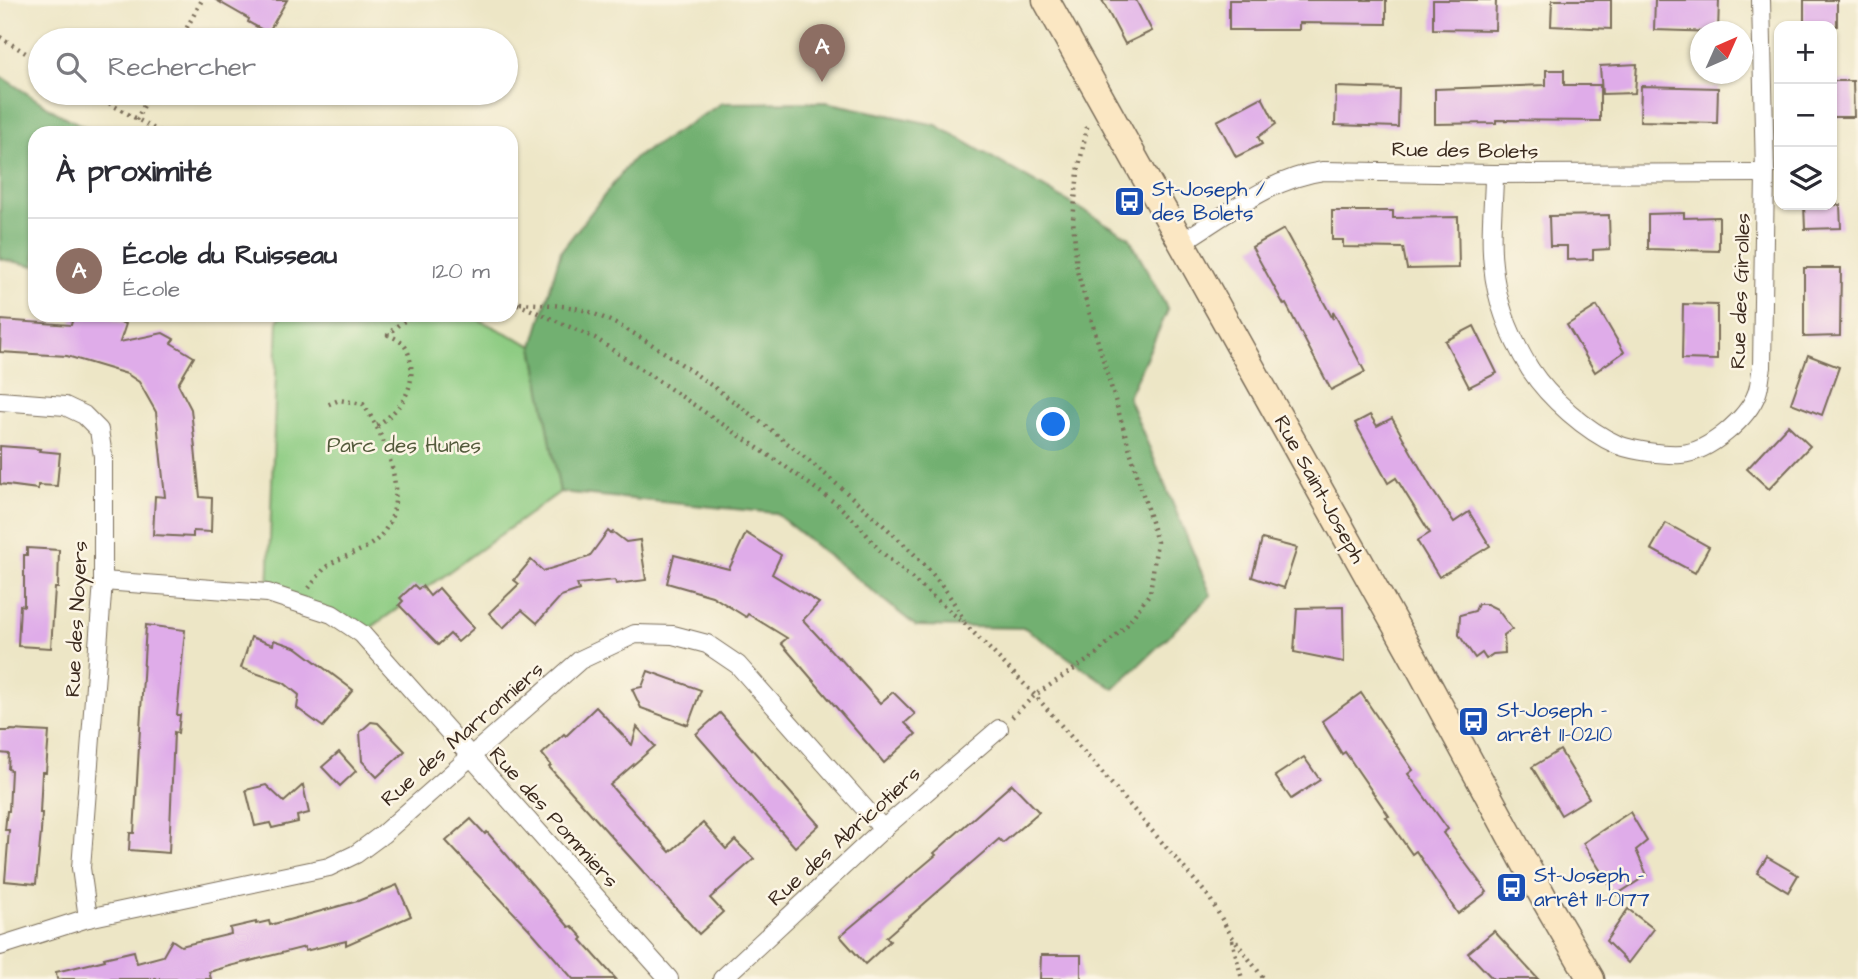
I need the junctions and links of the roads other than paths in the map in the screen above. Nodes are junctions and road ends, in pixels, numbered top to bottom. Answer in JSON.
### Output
{"nodes":[{"id":1,"x":1046,"y":0,"type":"edge"},
{"id":2,"x":1761,"y":0,"type":"edge"},
{"id":3,"x":1765,"y":173,"type":"junction"},
{"id":4,"x":1494,"y":174,"type":"junction"},
{"id":5,"x":1182,"y":242,"type":"junction"},
{"id":6,"x":0,"y":401,"type":"edge"},
{"id":7,"x":103,"y":581,"type":"junction"},
{"id":8,"x":999,"y":729,"type":"road end"},
{"id":9,"x":471,"y":758,"type":"junction"},
{"id":10,"x":883,"y":829,"type":"junction"},
{"id":11,"x":88,"y":918,"type":"junction"},
{"id":12,"x":0,"y":946,"type":"edge"},
{"id":13,"x":669,"y":979,"type":"edge"},
{"id":14,"x":722,"y":979,"type":"edge"},
{"id":15,"x":1591,"y":979,"type":"edge"}],
"edges":[{"from":1,"to":5,"type":"street","name":"Rue Saint-Joseph"},
{"from":2,"to":3,"type":"street","name":"Rue des Girolles"},
{"from":3,"to":4,"type":"street","name":"Rue des Bolets"},
{"from":3,"to":4,"type":"street","name":"Rue des Girolles"},
{"from":4,"to":5,"type":"street","name":"Rue des Bolets"},
{"from":5,"to":15,"type":"street","name":"Rue Saint-Joseph"},
{"from":6,"to":7,"type":"street","name":"Rue des Noyers"},
{"from":7,"to":9,"type":"street","name":"Rue des Pommiers"},
{"from":7,"to":11,"type":"street","name":"Rue des Noyers"},
{"from":8,"to":10,"type":"street","name":"Rue des Abricotiers"},
{"from":9,"to":10,"type":"street","name":"Rue des Marronniers"},
{"from":9,"to":11,"type":"street","name":"Rue des Marronniers"},
{"from":9,"to":13,"type":"street","name":"Rue des Pommiers"},
{"from":10,"to":14,"type":"street","name":"Rue des Abricotiers"},
{"from":11,"to":12,"type":"street","name":"Rue des Marronniers"}]}
